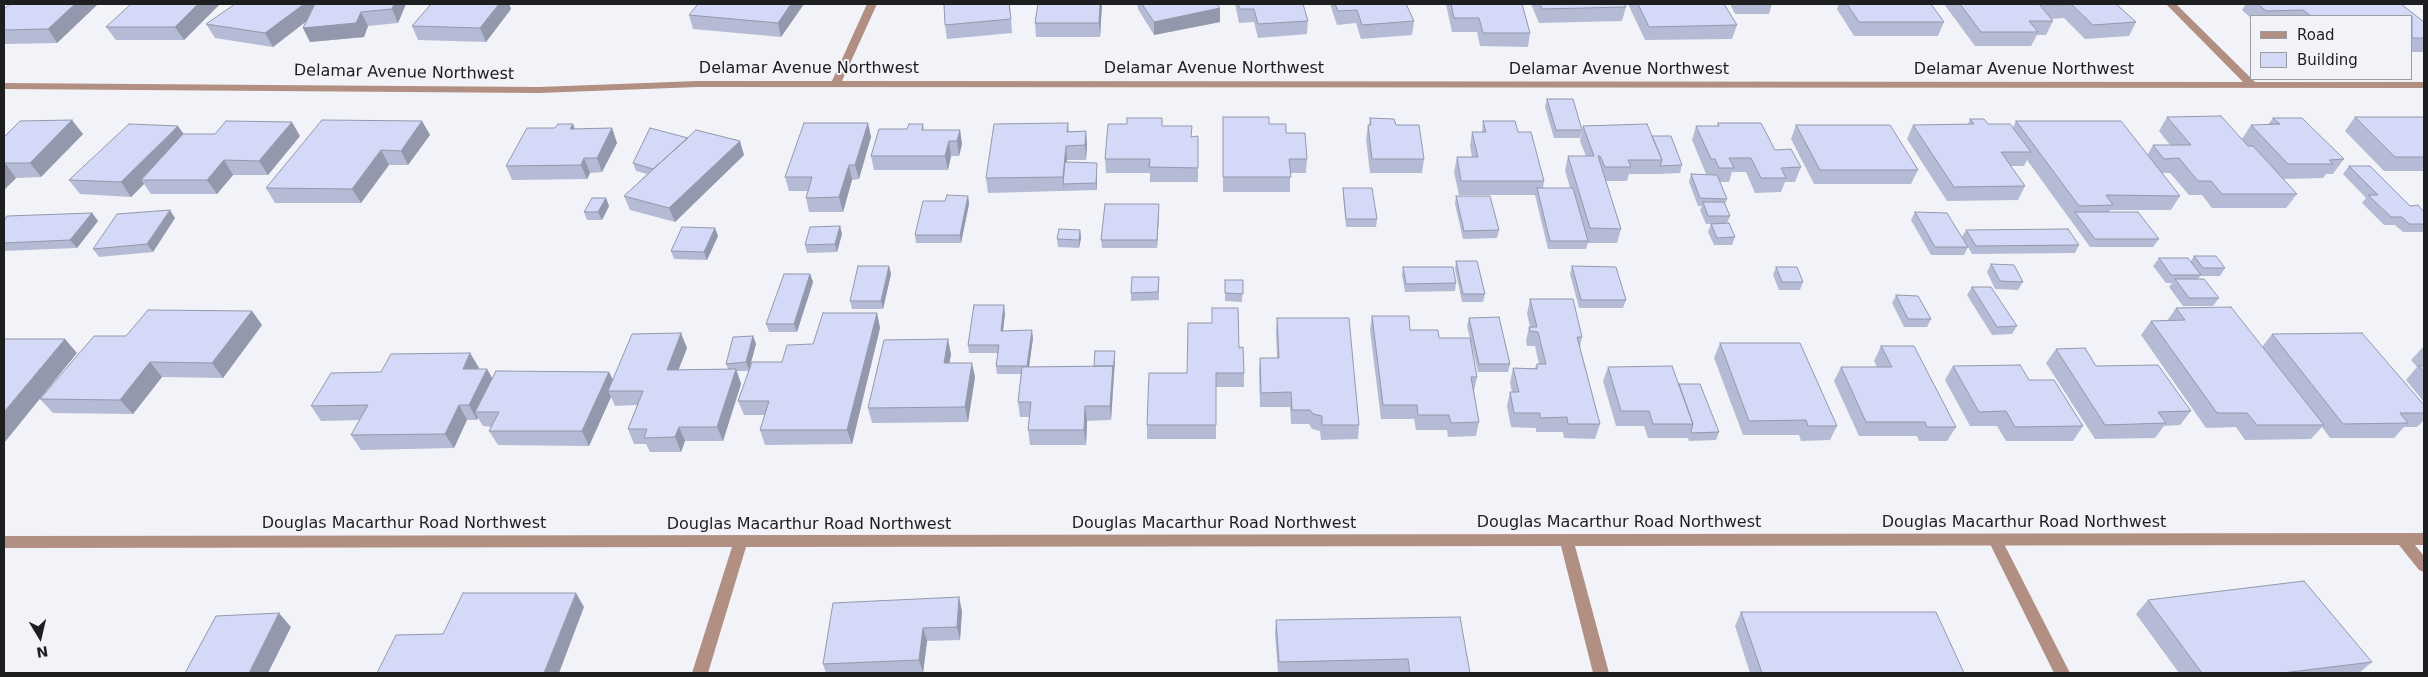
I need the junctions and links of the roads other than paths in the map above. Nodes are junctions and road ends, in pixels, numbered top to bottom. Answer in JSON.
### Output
{"nodes":[{"id":1,"x":872,"y":4,"type":"edge"},
{"id":2,"x":2171,"y":4,"type":"edge"},
{"id":3,"x":836,"y":84,"type":"junction"},
{"id":4,"x":2252,"y":85,"type":"junction"},
{"id":5,"x":2424,"y":85,"type":"edge"},
{"id":6,"x":4,"y":86,"type":"edge"},
{"id":7,"x":2424,"y":539,"type":"edge"},
{"id":8,"x":1995,"y":540,"type":"junction"},
{"id":9,"x":2403,"y":540,"type":"junction"},
{"id":10,"x":1567,"y":541,"type":"junction"},
{"id":11,"x":4,"y":542,"type":"edge"},
{"id":12,"x":740,"y":543,"type":"junction"},
{"id":13,"x":2424,"y":566,"type":"edge"},
{"id":14,"x":700,"y":673,"type":"edge"},
{"id":15,"x":1602,"y":673,"type":"edge"},
{"id":16,"x":2062,"y":673,"type":"edge"}],
"edges":[{"from":1,"to":3,"type":"street"},
{"from":2,"to":4,"type":"street"},
{"from":3,"to":4,"type":"street","name":"Delamar Avenue Northwest"},
{"from":3,"to":6,"type":"street","name":"Delamar Avenue Northwest"},
{"from":4,"to":5,"type":"street","name":"Delamar Avenue Northwest"},
{"from":7,"to":9,"type":"street","name":"Douglas Macarthur Road Northwest"},
{"from":8,"to":9,"type":"street","name":"Douglas Macarthur Road Northwest"},
{"from":8,"to":10,"type":"street","name":"Douglas Macarthur Road Northwest"},
{"from":8,"to":16,"type":"street"},
{"from":9,"to":13,"type":"street"},
{"from":10,"to":12,"type":"street","name":"Douglas Macarthur Road Northwest"},
{"from":10,"to":15,"type":"street"},
{"from":11,"to":12,"type":"street","name":"Douglas Macarthur Road Northwest"},
{"from":12,"to":14,"type":"street"}]}
